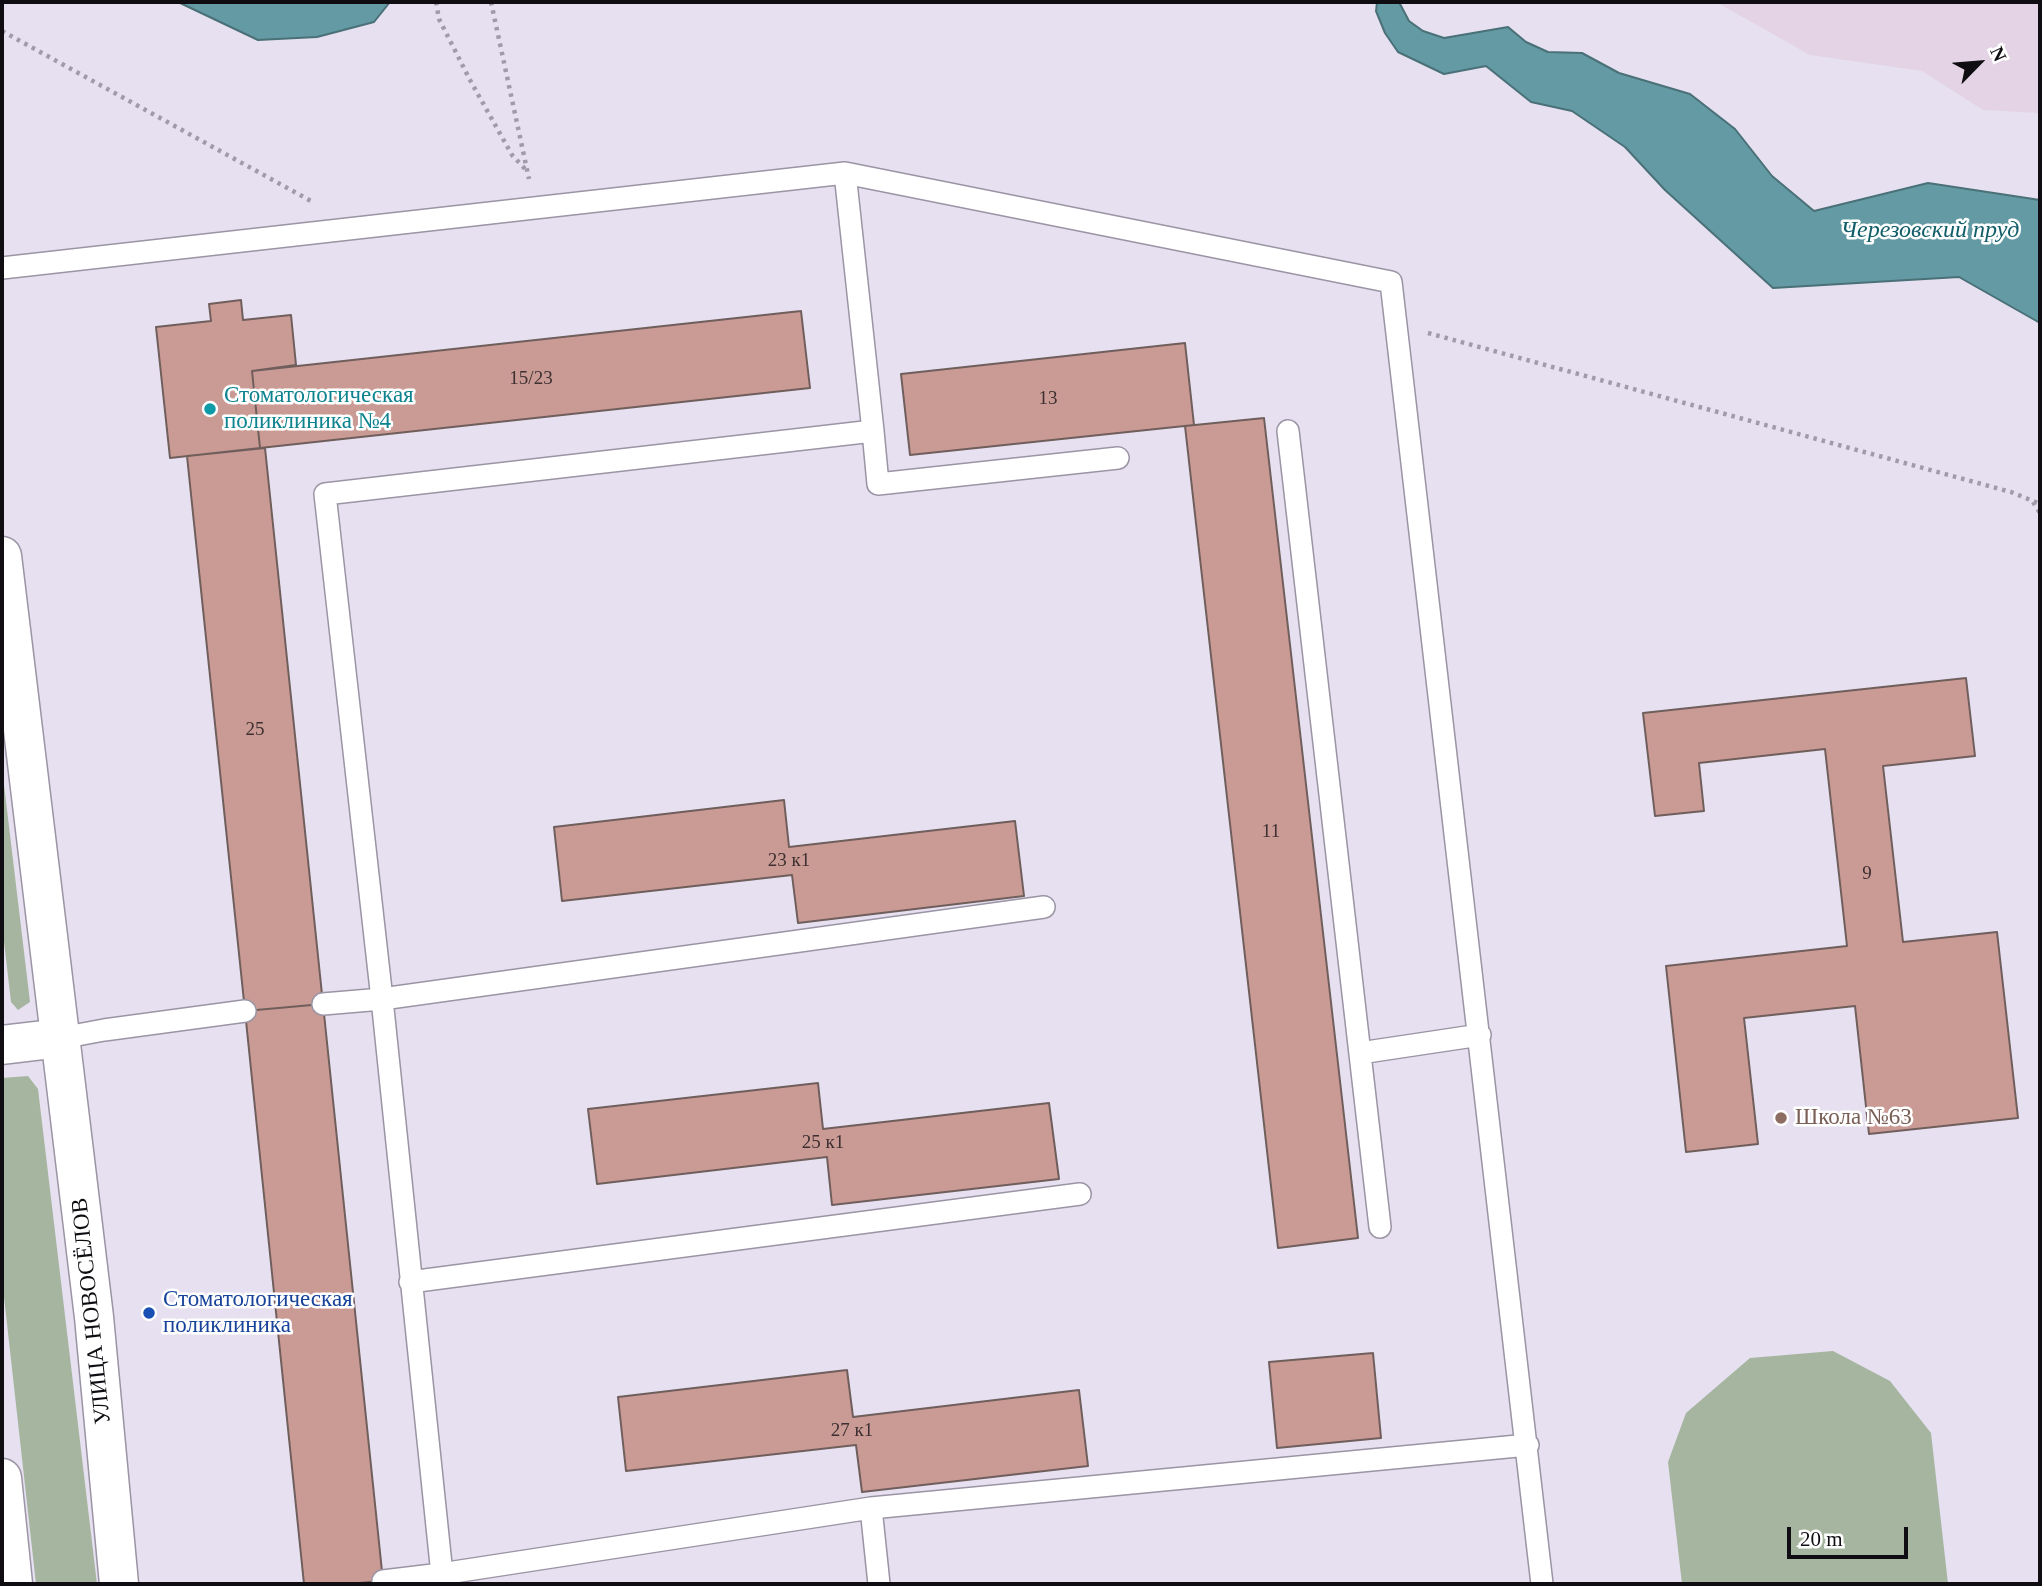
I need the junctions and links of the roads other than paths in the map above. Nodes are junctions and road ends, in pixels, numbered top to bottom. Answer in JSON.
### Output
{"nodes":[{"id":1,"x":845,"y":173,"type":"junction"},
{"id":2,"x":2,"y":268,"type":"edge"},
{"id":3,"x":873,"y":431,"type":"junction"},
{"id":4,"x":1289,"y":431,"type":"dead end"},
{"id":5,"x":1118,"y":458,"type":"dead end"},
{"id":6,"x":2,"y":556,"type":"edge"},
{"id":7,"x":1044,"y":907,"type":"dead end"},
{"id":8,"x":382,"y":999,"type":"junction"},
{"id":9,"x":323,"y":1004,"type":"dead end"},
{"id":10,"x":245,"y":1011,"type":"dead end"},
{"id":11,"x":1480,"y":1035,"type":"junction"},
{"id":12,"x":61,"y":1038,"type":"junction"},
{"id":13,"x":2,"y":1045,"type":"edge"},
{"id":14,"x":1360,"y":1054,"type":"junction"},
{"id":15,"x":1080,"y":1194,"type":"dead end"},
{"id":16,"x":1380,"y":1227,"type":"dead end"},
{"id":17,"x":410,"y":1282,"type":"junction"},
{"id":18,"x":1528,"y":1445,"type":"junction"},
{"id":19,"x":2,"y":1478,"type":"edge"},
{"id":20,"x":871,"y":1508,"type":"junction"},
{"id":21,"x":442,"y":1579,"type":"edge"},
{"id":22,"x":383,"y":1581,"type":"dead end"},
{"id":23,"x":13,"y":1584,"type":"edge"},
{"id":24,"x":119,"y":1584,"type":"edge"},
{"id":25,"x":879,"y":1584,"type":"edge"},
{"id":26,"x":1542,"y":1584,"type":"edge"}],
"edges":[{"from":1,"to":2,"type":"lane"},
{"from":1,"to":3,"type":"lane"},
{"from":1,"to":11,"type":"lane"},
{"from":3,"to":5,"type":"lane"},
{"from":3,"to":8,"type":"lane"},
{"from":4,"to":14,"type":"lane"},
{"from":6,"to":12,"type":"main road","name":"УЛИЦА НОВОСЁЛОВ"},
{"from":7,"to":8,"type":"lane"},
{"from":8,"to":9,"type":"lane"},
{"from":8,"to":17,"type":"lane"},
{"from":10,"to":12,"type":"lane"},
{"from":11,"to":14,"type":"lane"},
{"from":11,"to":18,"type":"lane"},
{"from":12,"to":13,"type":"main road"},
{"from":12,"to":24,"type":"main road","name":"УЛИЦА НОВОСЁЛОВ"},
{"from":14,"to":16,"type":"lane"},
{"from":15,"to":17,"type":"lane"},
{"from":17,"to":21,"type":"lane"},
{"from":18,"to":20,"type":"lane"},
{"from":18,"to":26,"type":"lane"},
{"from":19,"to":23,"type":"main road"},
{"from":20,"to":21,"type":"lane"},
{"from":20,"to":25,"type":"lane"},
{"from":21,"to":22,"type":"lane"}]}
